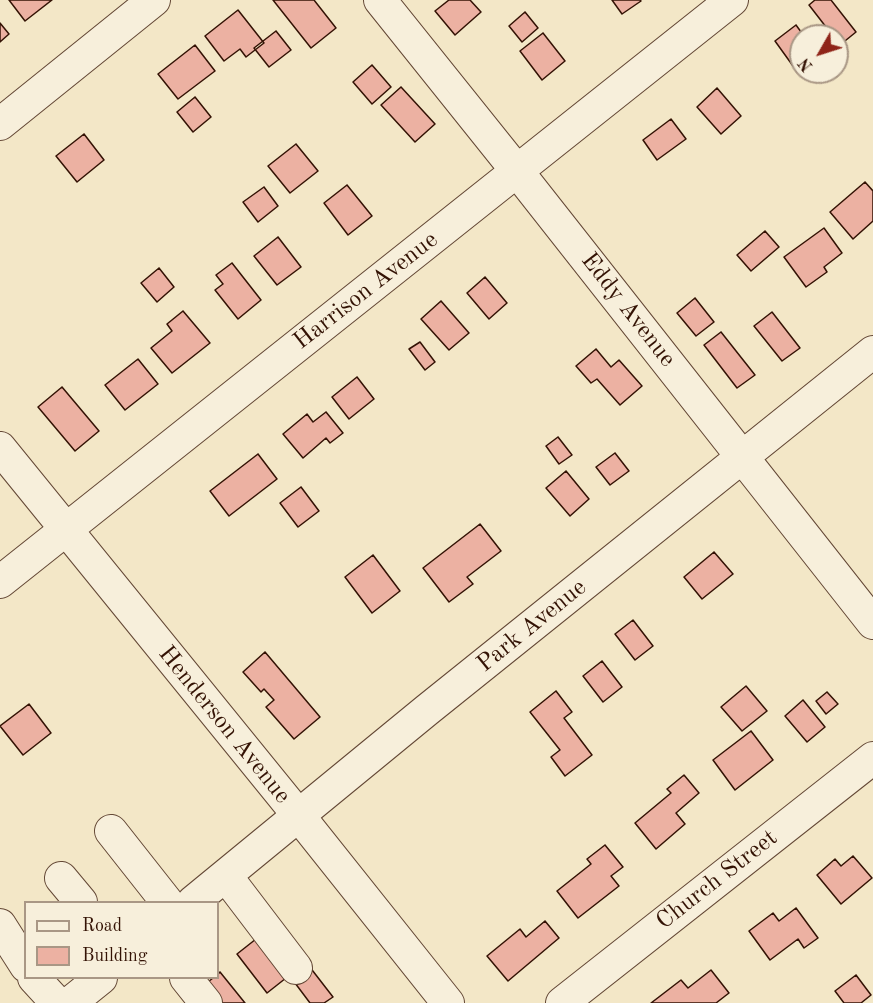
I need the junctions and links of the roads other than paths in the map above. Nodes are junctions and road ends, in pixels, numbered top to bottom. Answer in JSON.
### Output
{"nodes":[{"id":1,"x":154,"y":0,"type":"edge"},
{"id":2,"x":380,"y":0,"type":"edge"},
{"id":3,"x":732,"y":0,"type":"edge"},
{"id":4,"x":0,"y":124,"type":"edge"},
{"id":5,"x":518,"y":171,"type":"junction"},
{"id":6,"x":873,"y":352,"type":"edge"},
{"id":7,"x":0,"y":448,"type":"edge"},
{"id":8,"x":742,"y":456,"type":"junction"},
{"id":9,"x":65,"y":530,"type":"junction"},
{"id":10,"x":0,"y":582,"type":"edge"},
{"id":11,"x":873,"y":623,"type":"edge"},
{"id":12,"x":873,"y":758,"type":"edge"},
{"id":13,"x":299,"y":816,"type":"junction"},
{"id":14,"x":111,"y":831,"type":"dead end"},
{"id":15,"x":226,"y":876,"type":"junction"},
{"id":16,"x":62,"y":878,"type":"dead end"},
{"id":17,"x":79,"y":901,"type":"edge"},
{"id":18,"x":165,"y":901,"type":"edge"},
{"id":19,"x":195,"y":901,"type":"edge"},
{"id":20,"x":0,"y":925,"type":"edge"},
{"id":21,"x":24,"y":963,"type":"edge"},
{"id":22,"x":296,"y":968,"type":"dead end"},
{"id":23,"x":35,"y":979,"type":"edge"},
{"id":24,"x":100,"y":979,"type":"edge"},
{"id":25,"x":187,"y":979,"type":"edge"},
{"id":26,"x":57,"y":1003,"type":"edge"},
{"id":27,"x":70,"y":1003,"type":"edge"},
{"id":28,"x":206,"y":1003,"type":"edge"},
{"id":29,"x":448,"y":1003,"type":"edge"},
{"id":30,"x":562,"y":1003,"type":"edge"}],
"edges":[{"from":1,"to":4,"type":"street"},
{"from":2,"to":5,"type":"street","name":"Eddy Avenue"},
{"from":3,"to":5,"type":"street","name":"Harrison Avenue"},
{"from":5,"to":8,"type":"street","name":"Eddy Avenue"},
{"from":5,"to":9,"type":"street","name":"Harrison Avenue"},
{"from":6,"to":8,"type":"street","name":"Park Avenue"},
{"from":7,"to":9,"type":"street","name":"Henderson Avenue"},
{"from":8,"to":11,"type":"street","name":"Eddy Avenue"},
{"from":8,"to":13,"type":"street","name":"Park Avenue"},
{"from":9,"to":10,"type":"street","name":"Harrison Avenue"},
{"from":9,"to":13,"type":"street","name":"Henderson Avenue"},
{"from":12,"to":30,"type":"street","name":"Church Street"},
{"from":13,"to":15,"type":"street","name":"Park Avenue"},
{"from":13,"to":29,"type":"street","name":"Henderson Avenue"},
{"from":14,"to":18,"type":"street"},
{"from":15,"to":19,"type":"street","name":"Park Avenue"},
{"from":15,"to":22,"type":"street"},
{"from":16,"to":17,"type":"street"},
{"from":20,"to":21,"type":"street"},
{"from":23,"to":26,"type":"street"},
{"from":24,"to":27,"type":"street"},
{"from":25,"to":28,"type":"street"}]}
